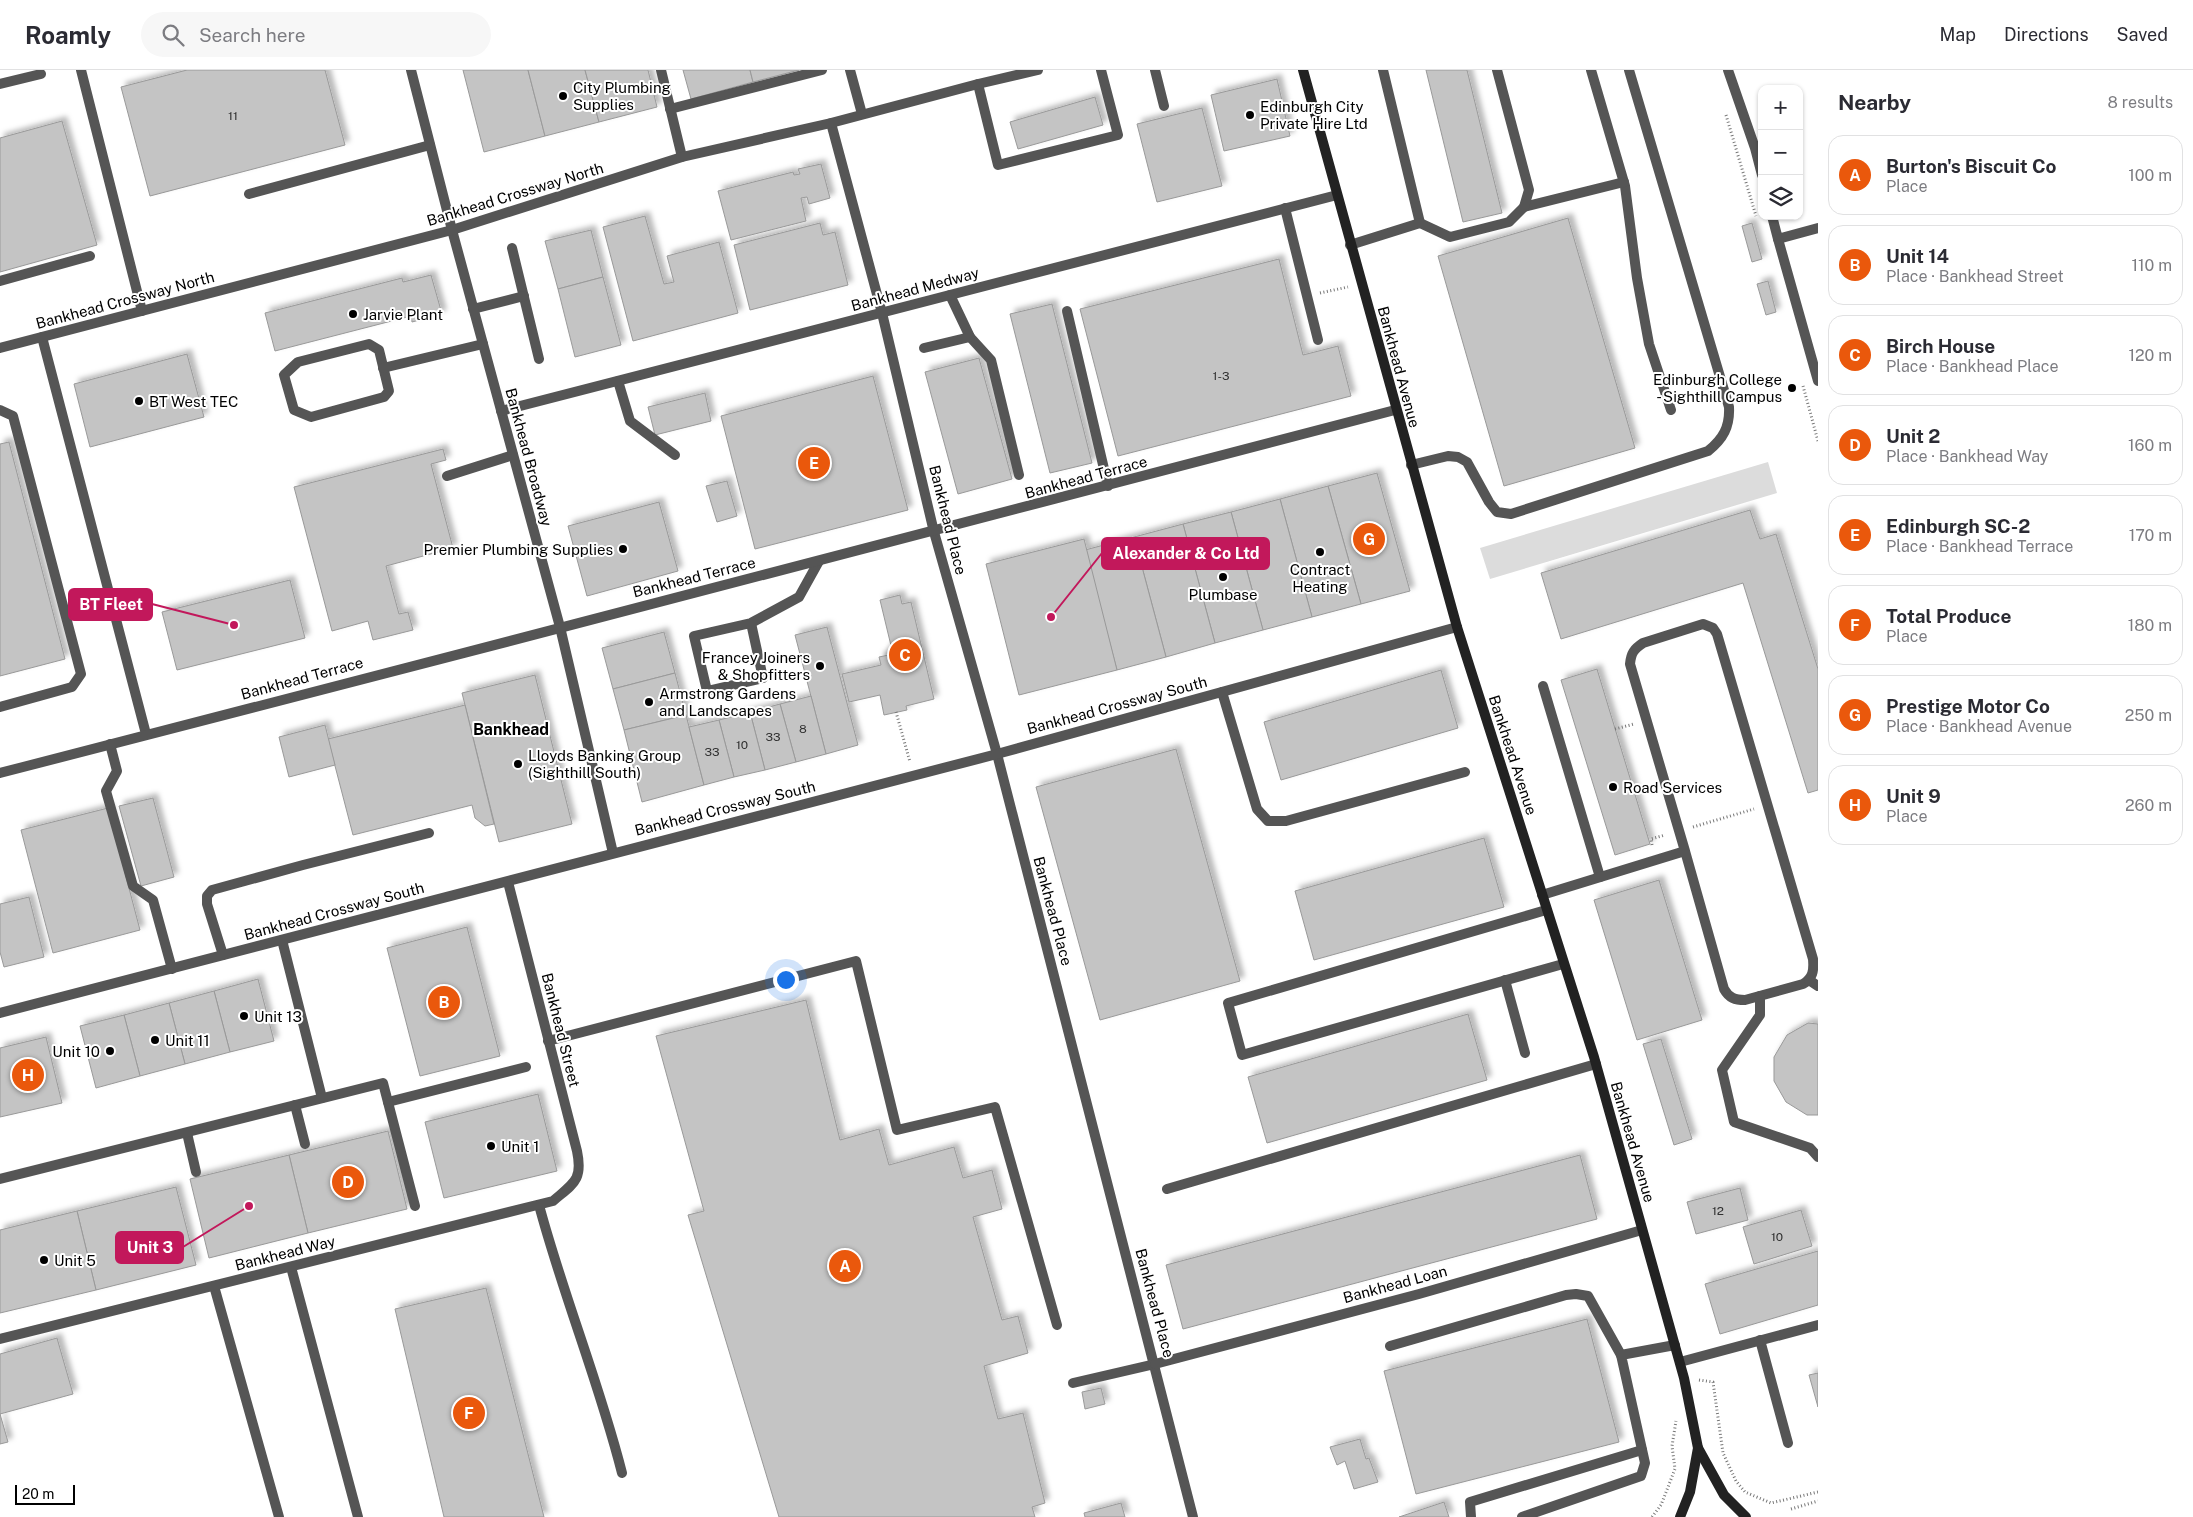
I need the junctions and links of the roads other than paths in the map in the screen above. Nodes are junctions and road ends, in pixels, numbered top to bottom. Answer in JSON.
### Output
{"nodes":[{"id":1,"x":81,"y":70,"type":"edge"},
{"id":2,"x":411,"y":70,"type":"edge"},
{"id":3,"x":661,"y":70,"type":"edge"},
{"id":4,"x":822,"y":70,"type":"edge"},
{"id":5,"x":850,"y":70,"type":"edge"},
{"id":6,"x":1038,"y":70,"type":"edge"},
{"id":7,"x":1101,"y":70,"type":"edge"},
{"id":8,"x":1155,"y":70,"type":"edge"},
{"id":9,"x":1303,"y":70,"type":"edge"},
{"id":10,"x":1383,"y":70,"type":"edge"},
{"id":11,"x":1591,"y":70,"type":"edge"},
{"id":12,"x":1629,"y":70,"type":"edge"},
{"id":13,"x":1728,"y":70,"type":"edge"},
{"id":14,"x":1500,"y":71,"type":"edge"},
{"id":15,"x":41,"y":74,"type":"dead end"},
{"id":16,"x":0,"y":84,"type":"edge"},
{"id":17,"x":978,"y":84,"type":"junction"},
{"id":18,"x":1164,"y":106,"type":"dead end"},
{"id":19,"x":670,"y":109,"type":"junction"},
{"id":20,"x":862,"y":114,"type":"junction"},
{"id":21,"x":831,"y":123,"type":"junction"},
{"id":22,"x":430,"y":145,"type":"junction"},
{"id":23,"x":682,"y":157,"type":"junction"},
{"id":24,"x":1762,"y":175,"type":"edge"},
{"id":25,"x":1624,"y":182,"type":"junction"},
{"id":26,"x":249,"y":194,"type":"dead end"},
{"id":27,"x":1336,"y":195,"type":"junction"},
{"id":28,"x":1524,"y":207,"type":"junction"},
{"id":29,"x":1285,"y":208,"type":"junction"},
{"id":30,"x":1773,"y":220,"type":"edge"},
{"id":31,"x":1420,"y":224,"type":"junction"},
{"id":32,"x":1818,"y":228,"type":"edge"},
{"id":33,"x":452,"y":230,"type":"junction"},
{"id":34,"x":1778,"y":239,"type":"junction"},
{"id":35,"x":1350,"y":245,"type":"junction"},
{"id":36,"x":512,"y":248,"type":"dead end"},
{"id":37,"x":90,"y":256,"type":"dead end"},
{"id":38,"x":0,"y":280,"type":"edge"},
{"id":39,"x":950,"y":295,"type":"junction"},
{"id":40,"x":524,"y":296,"type":"junction"},
{"id":41,"x":473,"y":308,"type":"junction"},
{"id":42,"x":142,"y":311,"type":"junction"},
{"id":43,"x":1067,"y":311,"type":"dead end"},
{"id":44,"x":882,"y":313,"type":"junction"},
{"id":45,"x":42,"y":337,"type":"junction"},
{"id":46,"x":970,"y":337,"type":"junction"},
{"id":47,"x":1318,"y":340,"type":"dead end"},
{"id":48,"x":483,"y":344,"type":"junction"},
{"id":49,"x":0,"y":348,"type":"edge"},
{"id":50,"x":924,"y":348,"type":"dead end"},
{"id":51,"x":539,"y":359,"type":"dead end"},
{"id":52,"x":383,"y":368,"type":"junction"},
{"id":53,"x":618,"y":381,"type":"junction"},
{"id":54,"x":1818,"y":381,"type":"edge"},
{"id":55,"x":0,"y":410,"type":"edge"},
{"id":56,"x":1395,"y":410,"type":"junction"},
{"id":57,"x":1671,"y":410,"type":"dead end"},
{"id":58,"x":501,"y":411,"type":"junction"},
{"id":59,"x":513,"y":455,"type":"junction"},
{"id":60,"x":675,"y":455,"type":"dead end"},
{"id":61,"x":1411,"y":465,"type":"junction"},
{"id":62,"x":446,"y":476,"type":"dead end"},
{"id":63,"x":1019,"y":476,"type":"dead end"},
{"id":64,"x":1108,"y":486,"type":"junction"},
{"id":65,"x":934,"y":532,"type":"junction"},
{"id":66,"x":820,"y":561,"type":"junction"},
{"id":67,"x":751,"y":623,"type":"junction"},
{"id":68,"x":560,"y":627,"type":"junction"},
{"id":69,"x":1457,"y":628,"type":"junction"},
{"id":70,"x":1543,"y":686,"type":"dead end"},
{"id":71,"x":1222,"y":692,"type":"junction"},
{"id":72,"x":0,"y":706,"type":"edge"},
{"id":73,"x":146,"y":734,"type":"junction"},
{"id":74,"x":110,"y":744,"type":"junction"},
{"id":75,"x":997,"y":754,"type":"junction"},
{"id":76,"x":0,"y":772,"type":"edge"},
{"id":77,"x":1465,"y":772,"type":"dead end"},
{"id":78,"x":429,"y":833,"type":"dead end"},
{"id":79,"x":1685,"y":851,"type":"junction"},
{"id":80,"x":613,"y":853,"type":"junction"},
{"id":81,"x":1600,"y":877,"type":"junction"},
{"id":82,"x":508,"y":882,"type":"junction"},
{"id":83,"x":1542,"y":895,"type":"junction"},
{"id":84,"x":1546,"y":910,"type":"junction"},
{"id":85,"x":282,"y":940,"type":"junction"},
{"id":86,"x":223,"y":955,"type":"junction"},
{"id":87,"x":1563,"y":964,"type":"junction"},
{"id":88,"x":172,"y":968,"type":"junction"},
{"id":89,"x":1505,"y":980,"type":"junction"},
{"id":90,"x":1809,"y":980,"type":"junction"},
{"id":91,"x":1818,"y":986,"type":"edge"},
{"id":92,"x":1760,"y":996,"type":"junction"},
{"id":93,"x":0,"y":1013,"type":"edge"},
{"id":94,"x":548,"y":1041,"type":"junction"},
{"id":95,"x":1525,"y":1053,"type":"dead end"},
{"id":96,"x":1596,"y":1064,"type":"junction"},
{"id":97,"x":526,"y":1067,"type":"dead end"},
{"id":98,"x":322,"y":1098,"type":"junction"},
{"id":99,"x":388,"y":1102,"type":"junction"},
{"id":100,"x":295,"y":1105,"type":"junction"},
{"id":101,"x":187,"y":1133,"type":"junction"},
{"id":102,"x":305,"y":1144,"type":"dead end"},
{"id":103,"x":1818,"y":1157,"type":"edge"},
{"id":104,"x":196,"y":1172,"type":"dead end"},
{"id":105,"x":0,"y":1179,"type":"edge"},
{"id":106,"x":572,"y":1185,"type":"joint"},
{"id":107,"x":1167,"y":1189,"type":"dead end"},
{"id":108,"x":539,"y":1205,"type":"junction"},
{"id":109,"x":415,"y":1206,"type":"dead end"},
{"id":110,"x":1642,"y":1230,"type":"junction"},
{"id":111,"x":290,"y":1267,"type":"junction"},
{"id":112,"x":214,"y":1286,"type":"junction"},
{"id":113,"x":1818,"y":1324,"type":"edge"},
{"id":114,"x":1057,"y":1325,"type":"dead end"},
{"id":115,"x":0,"y":1339,"type":"edge"},
{"id":116,"x":1760,"y":1340,"type":"junction"},
{"id":117,"x":1675,"y":1345,"type":"junction"},
{"id":118,"x":1390,"y":1346,"type":"dead end"},
{"id":119,"x":1621,"y":1355,"type":"junction"},
{"id":120,"x":1680,"y":1362,"type":"junction"},
{"id":121,"x":1155,"y":1364,"type":"junction"},
{"id":122,"x":1074,"y":1383,"type":"dead end"},
{"id":123,"x":1788,"y":1443,"type":"dead end"},
{"id":124,"x":1698,"y":1448,"type":"junction"},
{"id":125,"x":1642,"y":1450,"type":"junction"},
{"id":126,"x":622,"y":1472,"type":"dead end"},
{"id":127,"x":279,"y":1517,"type":"edge"},
{"id":128,"x":358,"y":1517,"type":"edge"},
{"id":129,"x":1193,"y":1517,"type":"edge"},
{"id":130,"x":1471,"y":1517,"type":"edge"},
{"id":131,"x":1522,"y":1517,"type":"edge"},
{"id":132,"x":1680,"y":1517,"type":"edge"},
{"id":133,"x":1746,"y":1517,"type":"edge"}],
"edges":[{"from":1,"to":42,"type":"street"},
{"from":2,"to":22,"type":"street","name":"Bankhead Broadway"},
{"from":3,"to":19,"type":"street"},
{"from":4,"to":19,"type":"street"},
{"from":5,"to":20,"type":"street"},
{"from":6,"to":17,"type":"street","name":"Bankhead Crossway North"},
{"from":7,"to":17,"type":"street"},
{"from":8,"to":18,"type":"street"},
{"from":9,"to":27,"type":"street","name":"Bankhead Avenue"},
{"from":10,"to":31,"type":"street"},
{"from":11,"to":25,"type":"street"},
{"from":12,"to":61,"type":"street"},
{"from":13,"to":24,"type":"street"},
{"from":14,"to":28,"type":"street"},
{"from":15,"to":16,"type":"street"},
{"from":17,"to":20,"type":"street","name":"Bankhead Crossway North"},
{"from":19,"to":23,"type":"street"},
{"from":20,"to":21,"type":"street","name":"Bankhead Crossway North"},
{"from":21,"to":23,"type":"street","name":"Bankhead Crossway North"},
{"from":21,"to":44,"type":"street","name":"Bankhead Place"},
{"from":22,"to":26,"type":"street"},
{"from":22,"to":33,"type":"street","name":"Bankhead Broadway"},
{"from":23,"to":33,"type":"street","name":"Bankhead Crossway North"},
{"from":25,"to":28,"type":"street"},
{"from":25,"to":57,"type":"street"},
{"from":27,"to":29,"type":"street","name":"Bankhead Medway"},
{"from":27,"to":35,"type":"street","name":"Bankhead Avenue"},
{"from":28,"to":31,"type":"street"},
{"from":29,"to":39,"type":"street","name":"Bankhead Medway"},
{"from":29,"to":47,"type":"street"},
{"from":30,"to":34,"type":"street"},
{"from":31,"to":35,"type":"street"},
{"from":32,"to":34,"type":"street"},
{"from":33,"to":41,"type":"street","name":"Bankhead Broadway"},
{"from":33,"to":42,"type":"street","name":"Bankhead Crossway North"},
{"from":34,"to":54,"type":"street"},
{"from":35,"to":56,"type":"street","name":"Bankhead Avenue"},
{"from":36,"to":40,"type":"street"},
{"from":37,"to":38,"type":"street"},
{"from":39,"to":44,"type":"street","name":"Bankhead Medway"},
{"from":39,"to":46,"type":"street"},
{"from":40,"to":41,"type":"street"},
{"from":40,"to":51,"type":"street"},
{"from":41,"to":48,"type":"street","name":"Bankhead Broadway"},
{"from":42,"to":45,"type":"street","name":"Bankhead Crossway North"},
{"from":43,"to":64,"type":"street"},
{"from":44,"to":53,"type":"street","name":"Bankhead Medway"},
{"from":44,"to":65,"type":"street","name":"Bankhead Place"},
{"from":45,"to":49,"type":"street","name":"Bankhead Crossway North"},
{"from":45,"to":73,"type":"street"},
{"from":46,"to":50,"type":"street"},
{"from":46,"to":63,"type":"street"},
{"from":48,"to":52,"type":"street"},
{"from":48,"to":58,"type":"street","name":"Bankhead Broadway"},
{"from":52,"to":52,"type":"street"},
{"from":53,"to":58,"type":"street","name":"Bankhead Medway"},
{"from":53,"to":60,"type":"street"},
{"from":55,"to":72,"type":"street"},
{"from":56,"to":61,"type":"street","name":"Bankhead Avenue"},
{"from":56,"to":64,"type":"street","name":"Bankhead Terrace"},
{"from":58,"to":59,"type":"street","name":"Bankhead Broadway"},
{"from":59,"to":62,"type":"street"},
{"from":59,"to":68,"type":"street","name":"Bankhead Broadway"},
{"from":61,"to":69,"type":"street","name":"Bankhead Avenue"},
{"from":64,"to":65,"type":"street","name":"Bankhead Terrace"},
{"from":65,"to":66,"type":"street","name":"Bankhead Terrace"},
{"from":65,"to":75,"type":"street","name":"Bankhead Place"},
{"from":66,"to":67,"type":"street"},
{"from":66,"to":68,"type":"street","name":"Bankhead Terrace"},
{"from":67,"to":67,"type":"street"},
{"from":68,"to":73,"type":"street","name":"Bankhead Terrace"},
{"from":68,"to":80,"type":"street","name":"Bankhead Broadway"},
{"from":69,"to":71,"type":"street","name":"Bankhead Crossway South"},
{"from":69,"to":83,"type":"street","name":"Bankhead Avenue"},
{"from":70,"to":81,"type":"street"},
{"from":71,"to":75,"type":"street","name":"Bankhead Crossway South"},
{"from":71,"to":77,"type":"street"},
{"from":73,"to":74,"type":"street","name":"Bankhead Terrace"},
{"from":74,"to":76,"type":"street","name":"Bankhead Terrace"},
{"from":74,"to":88,"type":"street"},
{"from":75,"to":80,"type":"street","name":"Bankhead Crossway South"},
{"from":75,"to":121,"type":"street","name":"Bankhead Place"},
{"from":78,"to":86,"type":"street"},
{"from":79,"to":81,"type":"street"},
{"from":79,"to":90,"type":"street"},
{"from":79,"to":92,"type":"street"},
{"from":80,"to":82,"type":"street","name":"Bankhead Crossway South"},
{"from":81,"to":83,"type":"street"},
{"from":82,"to":85,"type":"street","name":"Bankhead Crossway South"},
{"from":82,"to":94,"type":"street","name":"Bankhead Street"},
{"from":83,"to":84,"type":"street","name":"Bankhead Avenue"},
{"from":84,"to":87,"type":"street","name":"Bankhead Avenue"},
{"from":84,"to":89,"type":"street"},
{"from":85,"to":86,"type":"street","name":"Bankhead Crossway South"},
{"from":85,"to":98,"type":"street"},
{"from":86,"to":88,"type":"street","name":"Bankhead Crossway South"},
{"from":87,"to":89,"type":"street"},
{"from":87,"to":96,"type":"street","name":"Bankhead Avenue"},
{"from":88,"to":93,"type":"street","name":"Bankhead Crossway South"},
{"from":89,"to":95,"type":"street"},
{"from":90,"to":91,"type":"street"},
{"from":90,"to":92,"type":"street"},
{"from":92,"to":103,"type":"street"},
{"from":94,"to":106,"type":"street","name":"Bankhead Street"},
{"from":94,"to":114,"type":"street"},
{"from":96,"to":107,"type":"street"},
{"from":96,"to":110,"type":"street","name":"Bankhead Avenue"},
{"from":97,"to":99,"type":"street"},
{"from":98,"to":99,"type":"street"},
{"from":98,"to":100,"type":"street"},
{"from":99,"to":109,"type":"street"},
{"from":100,"to":101,"type":"street"},
{"from":100,"to":102,"type":"street"},
{"from":101,"to":104,"type":"street"},
{"from":101,"to":105,"type":"street"},
{"from":106,"to":108,"type":"street","name":"Bankhead Way"},
{"from":108,"to":111,"type":"street","name":"Bankhead Way"},
{"from":108,"to":126,"type":"street"},
{"from":110,"to":117,"type":"street","name":"Bankhead Avenue"},
{"from":110,"to":121,"type":"street","name":"Bankhead Loan"},
{"from":111,"to":112,"type":"street","name":"Bankhead Way"},
{"from":111,"to":128,"type":"street"},
{"from":112,"to":115,"type":"street","name":"Bankhead Way"},
{"from":112,"to":127,"type":"street"},
{"from":113,"to":116,"type":"street"},
{"from":116,"to":120,"type":"street"},
{"from":116,"to":123,"type":"street"},
{"from":117,"to":119,"type":"street"},
{"from":117,"to":120,"type":"street","name":"Bankhead Avenue"},
{"from":118,"to":119,"type":"street"},
{"from":119,"to":125,"type":"street"},
{"from":120,"to":124,"type":"street","name":"Bankhead Avenue"},
{"from":121,"to":122,"type":"street","name":"Bankhead Loan"},
{"from":121,"to":129,"type":"street","name":"Bankhead Place"},
{"from":124,"to":132,"type":"street","name":"Bankhead Avenue"},
{"from":124,"to":133,"type":"street","name":"Bankhead Avenue"},
{"from":125,"to":130,"type":"street"},
{"from":125,"to":131,"type":"street"}]}
